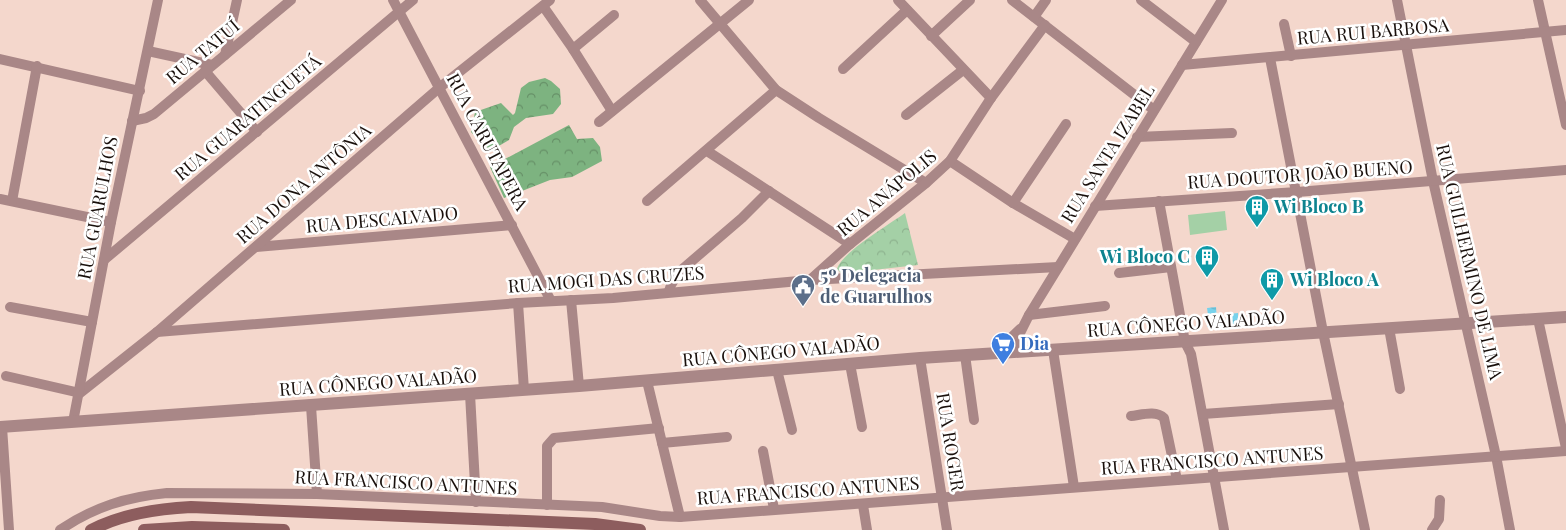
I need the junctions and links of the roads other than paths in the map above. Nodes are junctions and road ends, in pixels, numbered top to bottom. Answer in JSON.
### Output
{"nodes":[{"id":1,"x":158,"y":0,"type":"edge"},
{"id":2,"x":237,"y":0,"type":"edge"},
{"id":3,"x":291,"y":0,"type":"edge"},
{"id":4,"x":393,"y":0,"type":"edge"},
{"id":5,"x":413,"y":0,"type":"edge"},
{"id":6,"x":700,"y":0,"type":"edge"},
{"id":7,"x":749,"y":0,"type":"edge"},
{"id":8,"x":898,"y":0,"type":"edge"},
{"id":9,"x":970,"y":0,"type":"edge"},
{"id":10,"x":1012,"y":0,"type":"edge"},
{"id":11,"x":1046,"y":0,"type":"edge"},
{"id":12,"x":1141,"y":0,"type":"edge"},
{"id":13,"x":1222,"y":0,"type":"edge"},
{"id":14,"x":1397,"y":0,"type":"edge"},
{"id":15,"x":1538,"y":0,"type":"edge"},
{"id":16,"x":546,"y":3,"type":"edge"},
{"id":17,"x":907,"y":10,"type":"junction"},
{"id":18,"x":399,"y":11,"type":"junction"},
{"id":19,"x":614,"y":15,"type":"dead end"},
{"id":20,"x":1034,"y":17,"type":"junction"},
{"id":21,"x":720,"y":24,"type":"junction"},
{"id":22,"x":1284,"y":24,"type":"dead end"},
{"id":23,"x":1045,"y":25,"type":"junction"},
{"id":24,"x":1566,"y":30,"type":"edge"},
{"id":25,"x":1544,"y":33,"type":"junction"},
{"id":26,"x":932,"y":36,"type":"junction"},
{"id":27,"x":1196,"y":42,"type":"junction"},
{"id":28,"x":1407,"y":45,"type":"junction"},
{"id":29,"x":573,"y":49,"type":"junction"},
{"id":30,"x":148,"y":51,"type":"junction"},
{"id":31,"x":225,"y":55,"type":"junction"},
{"id":32,"x":1291,"y":56,"type":"junction"},
{"id":33,"x":1270,"y":58,"type":"junction"},
{"id":34,"x":0,"y":59,"type":"edge"},
{"id":35,"x":1182,"y":65,"type":"junction"},
{"id":36,"x":37,"y":66,"type":"junction"},
{"id":37,"x":208,"y":68,"type":"junction"},
{"id":38,"x":843,"y":69,"type":"dead end"},
{"id":39,"x":963,"y":70,"type":"junction"},
{"id":40,"x":439,"y":88,"type":"junction"},
{"id":41,"x":776,"y":90,"type":"junction"},
{"id":42,"x":140,"y":91,"type":"junction"},
{"id":43,"x":991,"y":98,"type":"junction"},
{"id":44,"x":1154,"y":110,"type":"junction"},
{"id":45,"x":612,"y":111,"type":"junction"},
{"id":46,"x":906,"y":115,"type":"dead end"},
{"id":47,"x":132,"y":121,"type":"junction"},
{"id":48,"x":599,"y":122,"type":"dead end"},
{"id":49,"x":1066,"y":124,"type":"dead end"},
{"id":50,"x":1566,"y":125,"type":"edge"},
{"id":51,"x":257,"y":132,"type":"junction"},
{"id":52,"x":1232,"y":133,"type":"dead end"},
{"id":53,"x":1138,"y":137,"type":"junction"},
{"id":54,"x":707,"y":151,"type":"junction"},
{"id":55,"x":950,"y":161,"type":"junction"},
{"id":56,"x":1566,"y":170,"type":"edge"},
{"id":57,"x":1433,"y":181,"type":"junction"},
{"id":58,"x":926,"y":183,"type":"junction"},
{"id":59,"x":770,"y":192,"type":"junction"},
{"id":60,"x":1297,"y":192,"type":"junction"},
{"id":61,"x":3,"y":201,"type":"edge"},
{"id":62,"x":647,"y":201,"type":"dead end"},
{"id":63,"x":1159,"y":201,"type":"junction"},
{"id":64,"x":1013,"y":203,"type":"junction"},
{"id":65,"x":1095,"y":206,"type":"junction"},
{"id":66,"x":111,"y":222,"type":"junction"},
{"id":67,"x":512,"y":225,"type":"junction"},
{"id":68,"x":1075,"y":239,"type":"junction"},
{"id":69,"x":850,"y":244,"type":"junction"},
{"id":70,"x":256,"y":247,"type":"junction"},
{"id":71,"x":104,"y":260,"type":"junction"},
{"id":72,"x":1058,"y":267,"type":"junction"},
{"id":73,"x":1171,"y":267,"type":"junction"},
{"id":74,"x":1119,"y":273,"type":"dead end"},
{"id":75,"x":810,"y":280,"type":"junction"},
{"id":76,"x":669,"y":292,"type":"junction"},
{"id":77,"x":571,"y":300,"type":"junction"},
{"id":78,"x":551,"y":301,"type":"junction"},
{"id":79,"x":518,"y":303,"type":"junction"},
{"id":80,"x":1104,"y":306,"type":"dead end"},
{"id":81,"x":10,"y":307,"type":"dead end"},
{"id":82,"x":1029,"y":315,"type":"junction"},
{"id":83,"x":1566,"y":317,"type":"edge"},
{"id":84,"x":1538,"y":319,"type":"junction"},
{"id":85,"x":92,"y":322,"type":"junction"},
{"id":86,"x":1466,"y":323,"type":"junction"},
{"id":87,"x":1023,"y":327,"type":"junction"},
{"id":88,"x":1389,"y":328,"type":"junction"},
{"id":89,"x":157,"y":332,"type":"junction"},
{"id":90,"x":1323,"y":332,"type":"junction"},
{"id":91,"x":1184,"y":342,"type":"junction"},
{"id":92,"x":1053,"y":350,"type":"junction"},
{"id":93,"x":1017,"y":352,"type":"junction"},
{"id":94,"x":995,"y":354,"type":"junction"},
{"id":95,"x":965,"y":355,"type":"junction"},
{"id":96,"x":920,"y":358,"type":"junction"},
{"id":97,"x":850,"y":364,"type":"junction"},
{"id":98,"x":777,"y":370,"type":"junction"},
{"id":99,"x":6,"y":376,"type":"dead end"},
{"id":100,"x":647,"y":381,"type":"junction"},
{"id":101,"x":578,"y":386,"type":"junction"},
{"id":102,"x":1400,"y":389,"type":"dead end"},
{"id":103,"x":524,"y":390,"type":"junction"},
{"id":104,"x":80,"y":393,"type":"junction"},
{"id":105,"x":470,"y":394,"type":"junction"},
{"id":106,"x":1338,"y":404,"type":"junction"},
{"id":107,"x":311,"y":406,"type":"junction"},
{"id":108,"x":1203,"y":414,"type":"junction"},
{"id":109,"x":1131,"y":416,"type":"dead end"},
{"id":110,"x":974,"y":420,"type":"dead end"},
{"id":111,"x":74,"y":422,"type":"junction"},
{"id":112,"x":1,"y":427,"type":"edge"},
{"id":113,"x":862,"y":427,"type":"dead end"},
{"id":114,"x":658,"y":428,"type":"junction"},
{"id":115,"x":792,"y":430,"type":"dead end"},
{"id":116,"x":727,"y":437,"type":"dead end"},
{"id":117,"x":662,"y":443,"type":"junction"},
{"id":118,"x":1566,"y":449,"type":"edge"},
{"id":119,"x":762,"y":451,"type":"dead end"},
{"id":120,"x":1496,"y":456,"type":"junction"},
{"id":121,"x":1352,"y":467,"type":"junction"},
{"id":122,"x":1215,"y":476,"type":"junction"},
{"id":123,"x":1177,"y":480,"type":"junction"},
{"id":124,"x":1074,"y":487,"type":"junction"},
{"id":125,"x":317,"y":494,"type":"junction"},
{"id":126,"x":942,"y":497,"type":"junction"},
{"id":127,"x":1440,"y":500,"type":"dead end"},
{"id":128,"x":476,"y":502,"type":"junction"},
{"id":129,"x":863,"y":504,"type":"junction"},
{"id":130,"x":548,"y":505,"type":"junction"},
{"id":131,"x":774,"y":510,"type":"junction"},
{"id":132,"x":680,"y":517,"type":"junction"},
{"id":133,"x":473,"y":524,"type":"edge"},
{"id":134,"x":9,"y":530,"type":"edge"},
{"id":135,"x":60,"y":530,"type":"edge"},
{"id":136,"x":91,"y":530,"type":"edge"},
{"id":137,"x":144,"y":530,"type":"edge"},
{"id":138,"x":284,"y":530,"type":"edge"},
{"id":139,"x":640,"y":530,"type":"edge"},
{"id":140,"x":867,"y":530,"type":"edge"},
{"id":141,"x":947,"y":530,"type":"edge"},
{"id":142,"x":1224,"y":530,"type":"edge"},
{"id":143,"x":1365,"y":530,"type":"edge"},
{"id":144,"x":1432,"y":530,"type":"edge"},
{"id":145,"x":1510,"y":530,"type":"edge"}],
"edges":[{"from":1,"to":30,"type":"street","name":"RUA GUARULHOS"},
{"from":2,"to":31,"type":"street"},
{"from":3,"to":31,"type":"street","name":"RUA TATUÍ"},
{"from":4,"to":18,"type":"street","name":"RUA CARUTAPERA"},
{"from":5,"to":18,"type":"street","name":"RUA GUARATINGUETÁ"},
{"from":6,"to":21,"type":"street"},
{"from":7,"to":21,"type":"street"},
{"from":8,"to":17,"type":"street"},
{"from":9,"to":26,"type":"street"},
{"from":10,"to":20,"type":"street"},
{"from":11,"to":20,"type":"street"},
{"from":12,"to":27,"type":"street"},
{"from":13,"to":27,"type":"street","name":"RUA SANTA IZABEL"},
{"from":14,"to":28,"type":"street","name":"RUA GUILHERMINO DE LIMA"},
{"from":15,"to":25,"type":"street"},
{"from":16,"to":29,"type":"street"},
{"from":16,"to":40,"type":"street","name":"RUA DONA ANTÔNIA"},
{"from":17,"to":26,"type":"street"},
{"from":17,"to":38,"type":"street"},
{"from":18,"to":40,"type":"street","name":"RUA CARUTAPERA"},
{"from":18,"to":51,"type":"street","name":"RUA GUARATINGUETÁ"},
{"from":19,"to":29,"type":"street"},
{"from":20,"to":23,"type":"street"},
{"from":21,"to":41,"type":"street"},
{"from":21,"to":45,"type":"street"},
{"from":22,"to":32,"type":"street"},
{"from":23,"to":43,"type":"street","name":"RUA ANÁPOLIS"},
{"from":23,"to":44,"type":"street"},
{"from":24,"to":25,"type":"street","name":"RUA RUI BARBOSA"},
{"from":25,"to":28,"type":"street","name":"RUA RUI BARBOSA"},
{"from":25,"to":50,"type":"street"},
{"from":26,"to":39,"type":"street"},
{"from":27,"to":35,"type":"street","name":"RUA SANTA IZABEL"},
{"from":28,"to":32,"type":"street","name":"RUA RUI BARBOSA"},
{"from":28,"to":57,"type":"street","name":"RUA GUILHERMINO DE LIMA"},
{"from":29,"to":45,"type":"street"},
{"from":30,"to":37,"type":"street"},
{"from":30,"to":42,"type":"street","name":"RUA GUARULHOS"},
{"from":31,"to":37,"type":"street","name":"RUA TATUÍ"},
{"from":32,"to":33,"type":"street","name":"RUA RUI BARBOSA"},
{"from":33,"to":35,"type":"street","name":"RUA RUI BARBOSA"},
{"from":33,"to":60,"type":"street"},
{"from":34,"to":36,"type":"street"},
{"from":35,"to":44,"type":"street","name":"RUA SANTA IZABEL"},
{"from":36,"to":42,"type":"street"},
{"from":36,"to":61,"type":"street"},
{"from":37,"to":47,"type":"street","name":"RUA TATUÍ"},
{"from":37,"to":51,"type":"street"},
{"from":39,"to":43,"type":"street"},
{"from":39,"to":46,"type":"street"},
{"from":40,"to":67,"type":"street","name":"RUA CARUTAPERA"},
{"from":40,"to":70,"type":"street","name":"RUA DONA ANTÔNIA"},
{"from":41,"to":54,"type":"street"},
{"from":41,"to":58,"type":"street"},
{"from":42,"to":47,"type":"street","name":"RUA GUARULHOS"},
{"from":43,"to":55,"type":"street","name":"RUA ANÁPOLIS"},
{"from":44,"to":53,"type":"street","name":"RUA SANTA IZABEL"},
{"from":45,"to":48,"type":"street"},
{"from":47,"to":66,"type":"street","name":"RUA GUARULHOS"},
{"from":49,"to":64,"type":"street"},
{"from":51,"to":71,"type":"street","name":"RUA GUARATINGUETÁ"},
{"from":52,"to":53,"type":"street"},
{"from":53,"to":65,"type":"street","name":"RUA SANTA IZABEL"},
{"from":54,"to":59,"type":"street"},
{"from":54,"to":62,"type":"street"},
{"from":55,"to":58,"type":"street","name":"RUA ANÁPOLIS"},
{"from":55,"to":64,"type":"street"},
{"from":56,"to":57,"type":"street","name":"RUA DOUTOR JOÃO BUENO"},
{"from":57,"to":60,"type":"street","name":"RUA DOUTOR JOÃO BUENO"},
{"from":57,"to":86,"type":"street","name":"RUA GUILHERMINO DE LIMA"},
{"from":58,"to":69,"type":"street","name":"RUA ANÁPOLIS"},
{"from":59,"to":69,"type":"street"},
{"from":59,"to":76,"type":"street"},
{"from":60,"to":63,"type":"street","name":"RUA DOUTOR JOÃO BUENO"},
{"from":60,"to":90,"type":"street"},
{"from":61,"to":66,"type":"street"},
{"from":63,"to":65,"type":"street","name":"RUA DOUTOR JOÃO BUENO"},
{"from":63,"to":73,"type":"street"},
{"from":64,"to":68,"type":"street"},
{"from":65,"to":68,"type":"street","name":"RUA SANTA IZABEL"},
{"from":66,"to":71,"type":"street","name":"RUA GUARULHOS"},
{"from":67,"to":70,"type":"street","name":"RUA DESCALVADO"},
{"from":67,"to":78,"type":"street","name":"RUA CARUTAPERA"},
{"from":68,"to":72,"type":"street","name":"RUA SANTA IZABEL"},
{"from":69,"to":75,"type":"street","name":"RUA ANÁPOLIS"},
{"from":70,"to":89,"type":"street","name":"RUA DONA ANTÔNIA"},
{"from":71,"to":85,"type":"street","name":"RUA GUARULHOS"},
{"from":72,"to":75,"type":"street","name":"RUA MOGI DAS CRUZES"},
{"from":72,"to":82,"type":"street","name":"RUA SANTA IZABEL"},
{"from":73,"to":74,"type":"street"},
{"from":73,"to":91,"type":"street"},
{"from":75,"to":76,"type":"street","name":"RUA MOGI DAS CRUZES"},
{"from":76,"to":77,"type":"street","name":"RUA MOGI DAS CRUZES"},
{"from":77,"to":78,"type":"street","name":"RUA MOGI DAS CRUZES"},
{"from":77,"to":101,"type":"street"},
{"from":78,"to":79,"type":"street","name":"RUA MOGI DAS CRUZES"},
{"from":79,"to":89,"type":"street","name":"RUA MOGI DAS CRUZES"},
{"from":79,"to":103,"type":"street"},
{"from":80,"to":82,"type":"street"},
{"from":81,"to":85,"type":"street"},
{"from":82,"to":87,"type":"street","name":"RUA SANTA IZABEL"},
{"from":83,"to":84,"type":"street","name":"RUA CÔNEGO VALADÃO"},
{"from":84,"to":86,"type":"street","name":"RUA CÔNEGO VALADÃO"},
{"from":84,"to":118,"type":"street"},
{"from":85,"to":104,"type":"street","name":"RUA GUARULHOS"},
{"from":86,"to":88,"type":"street","name":"RUA CÔNEGO VALADÃO"},
{"from":86,"to":120,"type":"street","name":"RUA GUILHERMINO DE LIMA"},
{"from":87,"to":93,"type":"street","name":"RUA SANTA IZABEL"},
{"from":87,"to":94,"type":"street","name":"RUA SANTA IZABEL"},
{"from":88,"to":90,"type":"street","name":"RUA CÔNEGO VALADÃO"},
{"from":88,"to":102,"type":"street"},
{"from":89,"to":104,"type":"street","name":"RUA DONA ANTÔNIA"},
{"from":90,"to":91,"type":"street","name":"RUA CÔNEGO VALADÃO"},
{"from":90,"to":106,"type":"street"},
{"from":91,"to":92,"type":"street","name":"RUA CÔNEGO VALADÃO"},
{"from":91,"to":108,"type":"street"},
{"from":92,"to":93,"type":"street","name":"RUA CÔNEGO VALADÃO"},
{"from":92,"to":124,"type":"street"},
{"from":93,"to":94,"type":"street","name":"RUA CÔNEGO VALADÃO"},
{"from":94,"to":95,"type":"street","name":"RUA CÔNEGO VALADÃO"},
{"from":95,"to":96,"type":"street","name":"RUA CÔNEGO VALADÃO"},
{"from":95,"to":110,"type":"street"},
{"from":96,"to":97,"type":"street","name":"RUA CÔNEGO VALADÃO"},
{"from":96,"to":126,"type":"street","name":"RUA ROGER"},
{"from":97,"to":98,"type":"street","name":"RUA CÔNEGO VALADÃO"},
{"from":97,"to":113,"type":"street"},
{"from":98,"to":100,"type":"street","name":"RUA CÔNEGO VALADÃO"},
{"from":98,"to":115,"type":"street"},
{"from":99,"to":104,"type":"street"},
{"from":100,"to":101,"type":"street","name":"RUA CÔNEGO VALADÃO"},
{"from":100,"to":114,"type":"street"},
{"from":101,"to":103,"type":"street","name":"RUA CÔNEGO VALADÃO"},
{"from":103,"to":105,"type":"street","name":"RUA CÔNEGO VALADÃO"},
{"from":104,"to":111,"type":"street","name":"RUA GUARULHOS"},
{"from":105,"to":107,"type":"street","name":"RUA CÔNEGO VALADÃO"},
{"from":105,"to":128,"type":"street"},
{"from":106,"to":108,"type":"street"},
{"from":106,"to":121,"type":"street"},
{"from":107,"to":111,"type":"street","name":"RUA CÔNEGO VALADÃO"},
{"from":107,"to":125,"type":"street"},
{"from":108,"to":122,"type":"street"},
{"from":109,"to":123,"type":"street"},
{"from":111,"to":112,"type":"street","name":"RUA CÔNEGO VALADÃO"},
{"from":112,"to":134,"type":"street"},
{"from":114,"to":117,"type":"street"},
{"from":114,"to":130,"type":"street"},
{"from":116,"to":117,"type":"street"},
{"from":117,"to":132,"type":"street"},
{"from":118,"to":120,"type":"street","name":"RUA FRANCISCO ANTUNES"},
{"from":119,"to":131,"type":"street"},
{"from":120,"to":121,"type":"street","name":"RUA FRANCISCO ANTUNES"},
{"from":120,"to":145,"type":"street","name":"RUA GUILHERMINO DE LIMA"},
{"from":121,"to":122,"type":"street","name":"RUA FRANCISCO ANTUNES"},
{"from":121,"to":143,"type":"street"},
{"from":122,"to":123,"type":"street","name":"RUA FRANCISCO ANTUNES"},
{"from":122,"to":142,"type":"street"},
{"from":123,"to":124,"type":"street","name":"RUA FRANCISCO ANTUNES"},
{"from":124,"to":126,"type":"street","name":"RUA FRANCISCO ANTUNES"},
{"from":125,"to":128,"type":"street","name":"RUA FRANCISCO ANTUNES"},
{"from":125,"to":135,"type":"street","name":"RUA FRANCISCO ANTUNES"},
{"from":126,"to":129,"type":"street","name":"RUA FRANCISCO ANTUNES"},
{"from":126,"to":141,"type":"street","name":"RUA ROGER"},
{"from":127,"to":144,"type":"street"},
{"from":128,"to":130,"type":"street","name":"RUA FRANCISCO ANTUNES"},
{"from":129,"to":131,"type":"street","name":"RUA FRANCISCO ANTUNES"},
{"from":129,"to":140,"type":"street"},
{"from":130,"to":132,"type":"street","name":"RUA FRANCISCO ANTUNES"},
{"from":131,"to":132,"type":"street","name":"RUA FRANCISCO ANTUNES"},
{"from":133,"to":136,"type":"main road"},
{"from":133,"to":139,"type":"main road"},
{"from":137,"to":138,"type":"main road"}]}
